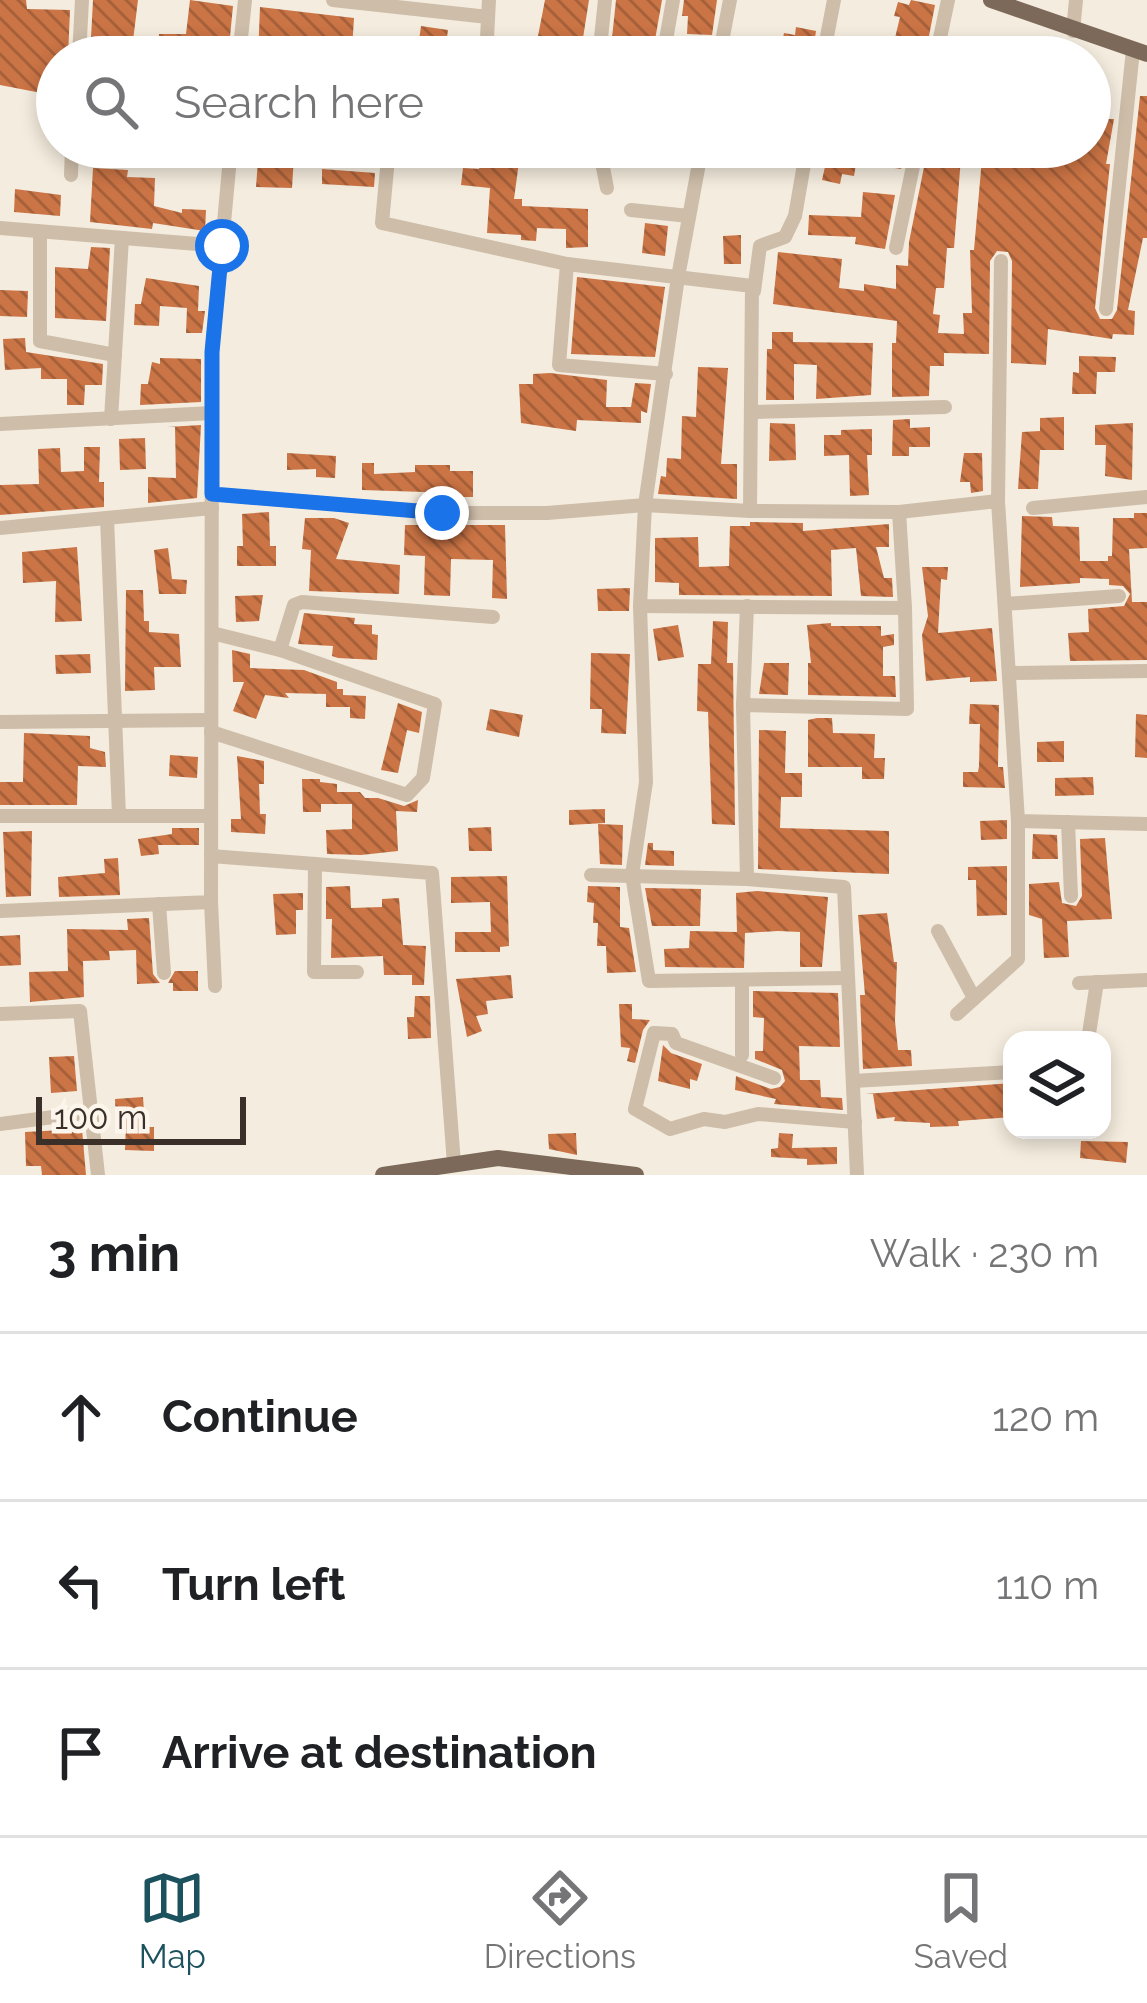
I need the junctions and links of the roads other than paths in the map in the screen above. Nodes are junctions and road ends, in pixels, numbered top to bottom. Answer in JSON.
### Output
{"nodes":[{"id":1,"x":82,"y":0,"type":"edge"},
{"id":2,"x":245,"y":0,"type":"edge"},
{"id":3,"x":332,"y":0,"type":"edge"},
{"id":4,"x":489,"y":0,"type":"edge"},
{"id":5,"x":604,"y":0,"type":"edge"},
{"id":6,"x":673,"y":0,"type":"edge"},
{"id":7,"x":730,"y":0,"type":"edge"},
{"id":8,"x":834,"y":0,"type":"edge"},
{"id":9,"x":948,"y":0,"type":"edge"},
{"id":10,"x":991,"y":0,"type":"edge"},
{"id":11,"x":1076,"y":0,"type":"edge"},
{"id":12,"x":488,"y":17,"type":"junction"},
{"id":13,"x":1073,"y":31,"type":"junction"},
{"id":14,"x":80,"y":36,"type":"edge"},
{"id":15,"x":241,"y":36,"type":"edge"},
{"id":16,"x":487,"y":36,"type":"edge"},
{"id":17,"x":601,"y":36,"type":"edge"},
{"id":18,"x":667,"y":36,"type":"edge"},
{"id":19,"x":723,"y":36,"type":"edge"},
{"id":20,"x":828,"y":36,"type":"edge"},
{"id":21,"x":940,"y":36,"type":"edge"},
{"id":22,"x":1089,"y":36,"type":"edge"},
{"id":23,"x":1111,"y":43,"type":"edge"},
{"id":24,"x":1140,"y":52,"type":"edge"},
{"id":25,"x":71,"y":168,"type":"edge"},
{"id":26,"x":229,"y":168,"type":"edge"},
{"id":27,"x":387,"y":168,"type":"edge"},
{"id":28,"x":603,"y":168,"type":"edge"},
{"id":29,"x":698,"y":168,"type":"edge"},
{"id":30,"x":803,"y":168,"type":"edge"},
{"id":31,"x":913,"y":168,"type":"edge"},
{"id":32,"x":70,"y":175,"type":"dead end"},
{"id":33,"x":607,"y":188,"type":"dead end"},
{"id":34,"x":631,"y":210,"type":"dead end"},
{"id":35,"x":689,"y":217,"type":"junction"},
{"id":36,"x":0,"y":228,"type":"edge"},
{"id":37,"x":40,"y":232,"type":"junction"},
{"id":38,"x":122,"y":238,"type":"junction"},
{"id":39,"x":222,"y":246,"type":"junction"},
{"id":40,"x":896,"y":248,"type":"dead end"},
{"id":41,"x":1001,"y":261,"type":"dead end"},
{"id":42,"x":567,"y":265,"type":"junction"},
{"id":43,"x":678,"y":277,"type":"junction"},
{"id":44,"x":754,"y":292,"type":"junction"},
{"id":45,"x":1106,"y":309,"type":"dead end"},
{"id":46,"x":115,"y":356,"type":"junction"},
{"id":47,"x":666,"y":374,"type":"junction"},
{"id":48,"x":945,"y":406,"type":"dead end"},
{"id":49,"x":753,"y":412,"type":"junction"},
{"id":50,"x":212,"y":413,"type":"junction"},
{"id":51,"x":111,"y":418,"type":"junction"},
{"id":52,"x":0,"y":424,"type":"edge"},
{"id":53,"x":1147,"y":497,"type":"edge"},
{"id":54,"x":212,"y":501,"type":"junction"},
{"id":55,"x":998,"y":501,"type":"junction"},
{"id":56,"x":645,"y":506,"type":"junction"},
{"id":57,"x":1033,"y":508,"type":"dead end"},
{"id":58,"x":750,"y":512,"type":"junction"},
{"id":59,"x":899,"y":512,"type":"junction"},
{"id":60,"x":107,"y":518,"type":"junction"},
{"id":61,"x":0,"y":528,"type":"edge"},
{"id":62,"x":1119,"y":596,"type":"dead end"},
{"id":63,"x":1005,"y":604,"type":"junction"},
{"id":64,"x":640,"y":606,"type":"junction"},
{"id":65,"x":747,"y":606,"type":"junction"},
{"id":66,"x":904,"y":608,"type":"junction"},
{"id":67,"x":493,"y":617,"type":"dead end"},
{"id":68,"x":212,"y":633,"type":"junction"},
{"id":69,"x":280,"y":650,"type":"junction"},
{"id":70,"x":1147,"y":671,"type":"edge"},
{"id":71,"x":1009,"y":673,"type":"junction"},
{"id":72,"x":743,"y":705,"type":"junction"},
{"id":73,"x":115,"y":721,"type":"junction"},
{"id":74,"x":0,"y":722,"type":"edge"},
{"id":75,"x":211,"y":726,"type":"junction"},
{"id":76,"x":0,"y":816,"type":"edge"},
{"id":77,"x":119,"y":816,"type":"junction"},
{"id":78,"x":211,"y":816,"type":"junction"},
{"id":79,"x":1018,"y":820,"type":"junction"},
{"id":80,"x":1069,"y":822,"type":"junction"},
{"id":81,"x":1147,"y":824,"type":"edge"},
{"id":82,"x":211,"y":856,"type":"junction"},
{"id":83,"x":315,"y":864,"type":"junction"},
{"id":84,"x":591,"y":875,"type":"dead end"},
{"id":85,"x":632,"y":875,"type":"junction"},
{"id":86,"x":747,"y":880,"type":"junction"},
{"id":87,"x":1071,"y":896,"type":"dead end"},
{"id":88,"x":211,"y":902,"type":"junction"},
{"id":89,"x":159,"y":904,"type":"junction"},
{"id":90,"x":0,"y":911,"type":"edge"},
{"id":91,"x":938,"y":931,"type":"dead end"},
{"id":92,"x":357,"y":972,"type":"dead end"},
{"id":93,"x":164,"y":973,"type":"dead end"},
{"id":94,"x":847,"y":978,"type":"junction"},
{"id":95,"x":742,"y":980,"type":"junction"},
{"id":96,"x":1147,"y":980,"type":"edge"},
{"id":97,"x":1096,"y":982,"type":"junction"},
{"id":98,"x":1079,"y":983,"type":"dead end"},
{"id":99,"x":215,"y":986,"type":"dead end"},
{"id":100,"x":974,"y":998,"type":"junction"},
{"id":101,"x":0,"y":1014,"type":"edge"},
{"id":102,"x":957,"y":1014,"type":"dead end"},
{"id":103,"x":1089,"y":1031,"type":"edge"},
{"id":104,"x":742,"y":1055,"type":"dead end"},
{"id":105,"x":1003,"y":1073,"type":"edge"},
{"id":106,"x":774,"y":1078,"type":"dead end"},
{"id":107,"x":853,"y":1081,"type":"junction"},
{"id":108,"x":91,"y":1112,"type":"junction"},
{"id":109,"x":855,"y":1122,"type":"junction"},
{"id":110,"x":0,"y":1124,"type":"edge"},
{"id":111,"x":454,"y":1164,"type":"junction"},
{"id":112,"x":499,"y":1167,"type":"edge"},
{"id":113,"x":98,"y":1175,"type":"edge"},
{"id":114,"x":383,"y":1175,"type":"edge"},
{"id":115,"x":636,"y":1175,"type":"edge"},
{"id":116,"x":857,"y":1175,"type":"edge"}],
"edges":[{"from":1,"to":14,"type":"street"},
{"from":2,"to":15,"type":"street"},
{"from":3,"to":12,"type":"street"},
{"from":4,"to":12,"type":"street"},
{"from":5,"to":17,"type":"street"},
{"from":6,"to":18,"type":"street"},
{"from":7,"to":19,"type":"street"},
{"from":8,"to":20,"type":"street"},
{"from":9,"to":21,"type":"street"},
{"from":10,"to":13,"type":"main road"},
{"from":11,"to":13,"type":"street"},
{"from":12,"to":16,"type":"street"},
{"from":13,"to":22,"type":"main road"},
{"from":23,"to":24,"type":"main road"},
{"from":24,"to":45,"type":"street"},
{"from":25,"to":32,"type":"street"},
{"from":26,"to":39,"type":"street"},
{"from":27,"to":42,"type":"street"},
{"from":28,"to":33,"type":"street"},
{"from":29,"to":35,"type":"street"},
{"from":30,"to":44,"type":"street"},
{"from":31,"to":40,"type":"street"},
{"from":34,"to":35,"type":"street"},
{"from":35,"to":43,"type":"street"},
{"from":36,"to":37,"type":"street"},
{"from":37,"to":38,"type":"street"},
{"from":37,"to":46,"type":"street"},
{"from":38,"to":39,"type":"street"},
{"from":38,"to":46,"type":"street"},
{"from":39,"to":50,"type":"street"},
{"from":41,"to":55,"type":"street"},
{"from":42,"to":43,"type":"street"},
{"from":42,"to":47,"type":"street"},
{"from":43,"to":44,"type":"street"},
{"from":43,"to":47,"type":"street"},
{"from":44,"to":49,"type":"street"},
{"from":46,"to":51,"type":"street"},
{"from":47,"to":56,"type":"street"},
{"from":48,"to":49,"type":"street"},
{"from":49,"to":58,"type":"street"},
{"from":50,"to":51,"type":"street"},
{"from":50,"to":54,"type":"street"},
{"from":51,"to":52,"type":"street"},
{"from":53,"to":57,"type":"street"},
{"from":54,"to":56,"type":"street"},
{"from":54,"to":60,"type":"street"},
{"from":54,"to":68,"type":"street"},
{"from":55,"to":59,"type":"street"},
{"from":55,"to":63,"type":"street"},
{"from":56,"to":58,"type":"street"},
{"from":56,"to":64,"type":"street"},
{"from":58,"to":59,"type":"street"},
{"from":59,"to":66,"type":"street"},
{"from":60,"to":61,"type":"street"},
{"from":60,"to":73,"type":"street"},
{"from":62,"to":63,"type":"street"},
{"from":63,"to":71,"type":"street"},
{"from":64,"to":65,"type":"street"},
{"from":64,"to":85,"type":"street"},
{"from":65,"to":66,"type":"street"},
{"from":65,"to":72,"type":"street"},
{"from":66,"to":72,"type":"street"},
{"from":67,"to":69,"type":"street"},
{"from":68,"to":69,"type":"street"},
{"from":68,"to":75,"type":"street"},
{"from":69,"to":75,"type":"street"},
{"from":70,"to":71,"type":"street"},
{"from":71,"to":79,"type":"street"},
{"from":72,"to":86,"type":"street"},
{"from":73,"to":74,"type":"street"},
{"from":73,"to":75,"type":"street"},
{"from":73,"to":77,"type":"street"},
{"from":75,"to":78,"type":"street"},
{"from":76,"to":77,"type":"street"},
{"from":77,"to":78,"type":"street"},
{"from":78,"to":82,"type":"street"},
{"from":79,"to":80,"type":"street"},
{"from":79,"to":100,"type":"street"},
{"from":80,"to":81,"type":"street"},
{"from":80,"to":87,"type":"street"},
{"from":82,"to":83,"type":"street"},
{"from":82,"to":88,"type":"street"},
{"from":83,"to":92,"type":"street"},
{"from":83,"to":111,"type":"street"},
{"from":84,"to":85,"type":"street"},
{"from":85,"to":86,"type":"street"},
{"from":85,"to":95,"type":"street"},
{"from":86,"to":94,"type":"street"},
{"from":88,"to":89,"type":"street"},
{"from":88,"to":99,"type":"street"},
{"from":89,"to":90,"type":"street"},
{"from":89,"to":93,"type":"street"},
{"from":91,"to":100,"type":"street"},
{"from":94,"to":95,"type":"street"},
{"from":94,"to":107,"type":"street"},
{"from":95,"to":104,"type":"street"},
{"from":96,"to":97,"type":"street"},
{"from":97,"to":98,"type":"street"},
{"from":97,"to":103,"type":"street"},
{"from":100,"to":102,"type":"street"},
{"from":101,"to":108,"type":"street"},
{"from":105,"to":107,"type":"street"},
{"from":106,"to":109,"type":"street"},
{"from":107,"to":109,"type":"street"},
{"from":108,"to":110,"type":"street"},
{"from":108,"to":113,"type":"street"},
{"from":109,"to":116,"type":"street"},
{"from":111,"to":112,"type":"main road"},
{"from":111,"to":114,"type":"main road"},
{"from":112,"to":115,"type":"main road"}]}
